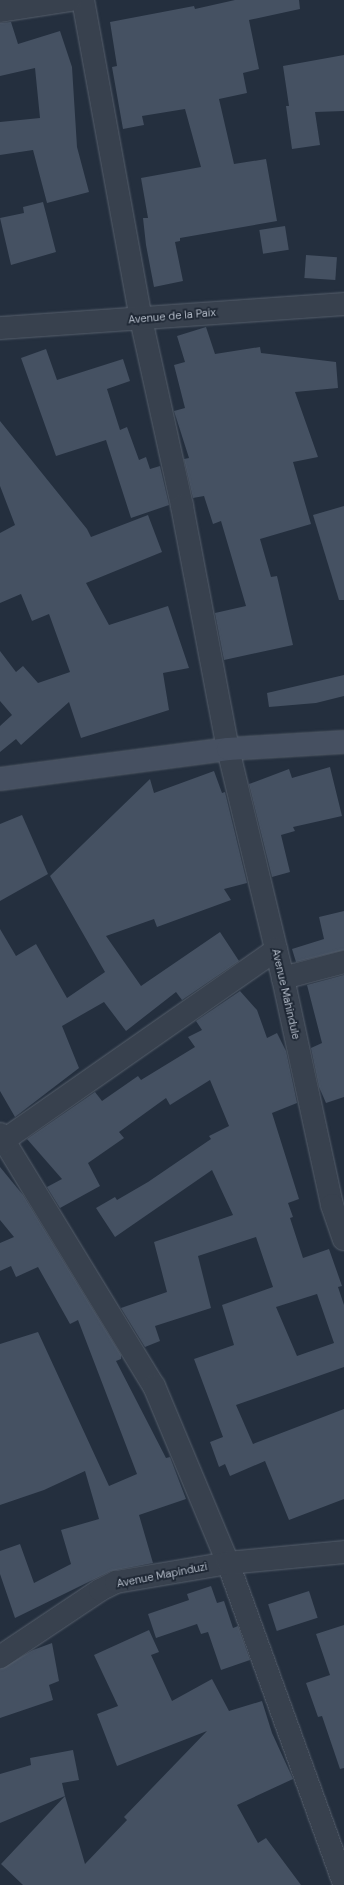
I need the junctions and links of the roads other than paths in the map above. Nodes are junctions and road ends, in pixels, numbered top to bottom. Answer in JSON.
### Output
{"nodes":[{"id":1,"x":70,"y":0,"type":"edge"},
{"id":2,"x":83,"y":0,"type":"edge"},
{"id":3,"x":0,"y":11,"type":"edge"},
{"id":4,"x":344,"y":304,"type":"edge"},
{"id":5,"x":141,"y":319,"type":"junction"},
{"id":6,"x":0,"y":328,"type":"edge"},
{"id":7,"x":344,"y":742,"type":"edge"},
{"id":8,"x":228,"y":749,"type":"junction"},
{"id":9,"x":0,"y":779,"type":"edge"},
{"id":10,"x":276,"y":950,"type":"junction"},
{"id":11,"x":344,"y":962,"type":"edge"},
{"id":12,"x":283,"y":978,"type":"junction"},
{"id":13,"x":1,"y":1139,"type":"edge"},
{"id":14,"x":344,"y":1239,"type":"edge"},
{"id":15,"x":344,"y":1552,"type":"edge"},
{"id":16,"x":228,"y":1563,"type":"junction"},
{"id":17,"x":0,"y":1657,"type":"edge"},
{"id":18,"x":344,"y":1883,"type":"edge"}],
"edges":[{"from":1,"to":3,"type":"street"},
{"from":2,"to":5,"type":"street","name":"Avenue Mahindule"},
{"from":4,"to":5,"type":"street","name":"Avenue de la Paix"},
{"from":5,"to":6,"type":"street","name":"Avenue de la Paix"},
{"from":5,"to":8,"type":"street","name":"Avenue Mahindule"},
{"from":7,"to":8,"type":"main road"},
{"from":8,"to":9,"type":"main road"},
{"from":8,"to":10,"type":"street","name":"Avenue Mahindule"},
{"from":10,"to":12,"type":"street","name":"Avenue Mahindule"},
{"from":10,"to":13,"type":"street"},
{"from":11,"to":12,"type":"street"},
{"from":12,"to":14,"type":"street","name":"Avenue Mahindule"},
{"from":13,"to":16,"type":"street"},
{"from":15,"to":16,"type":"street","name":"Avenue Mapinduzi"},
{"from":16,"to":17,"type":"street","name":"Avenue Mapinduzi"},
{"from":16,"to":18,"type":"street"}]}
